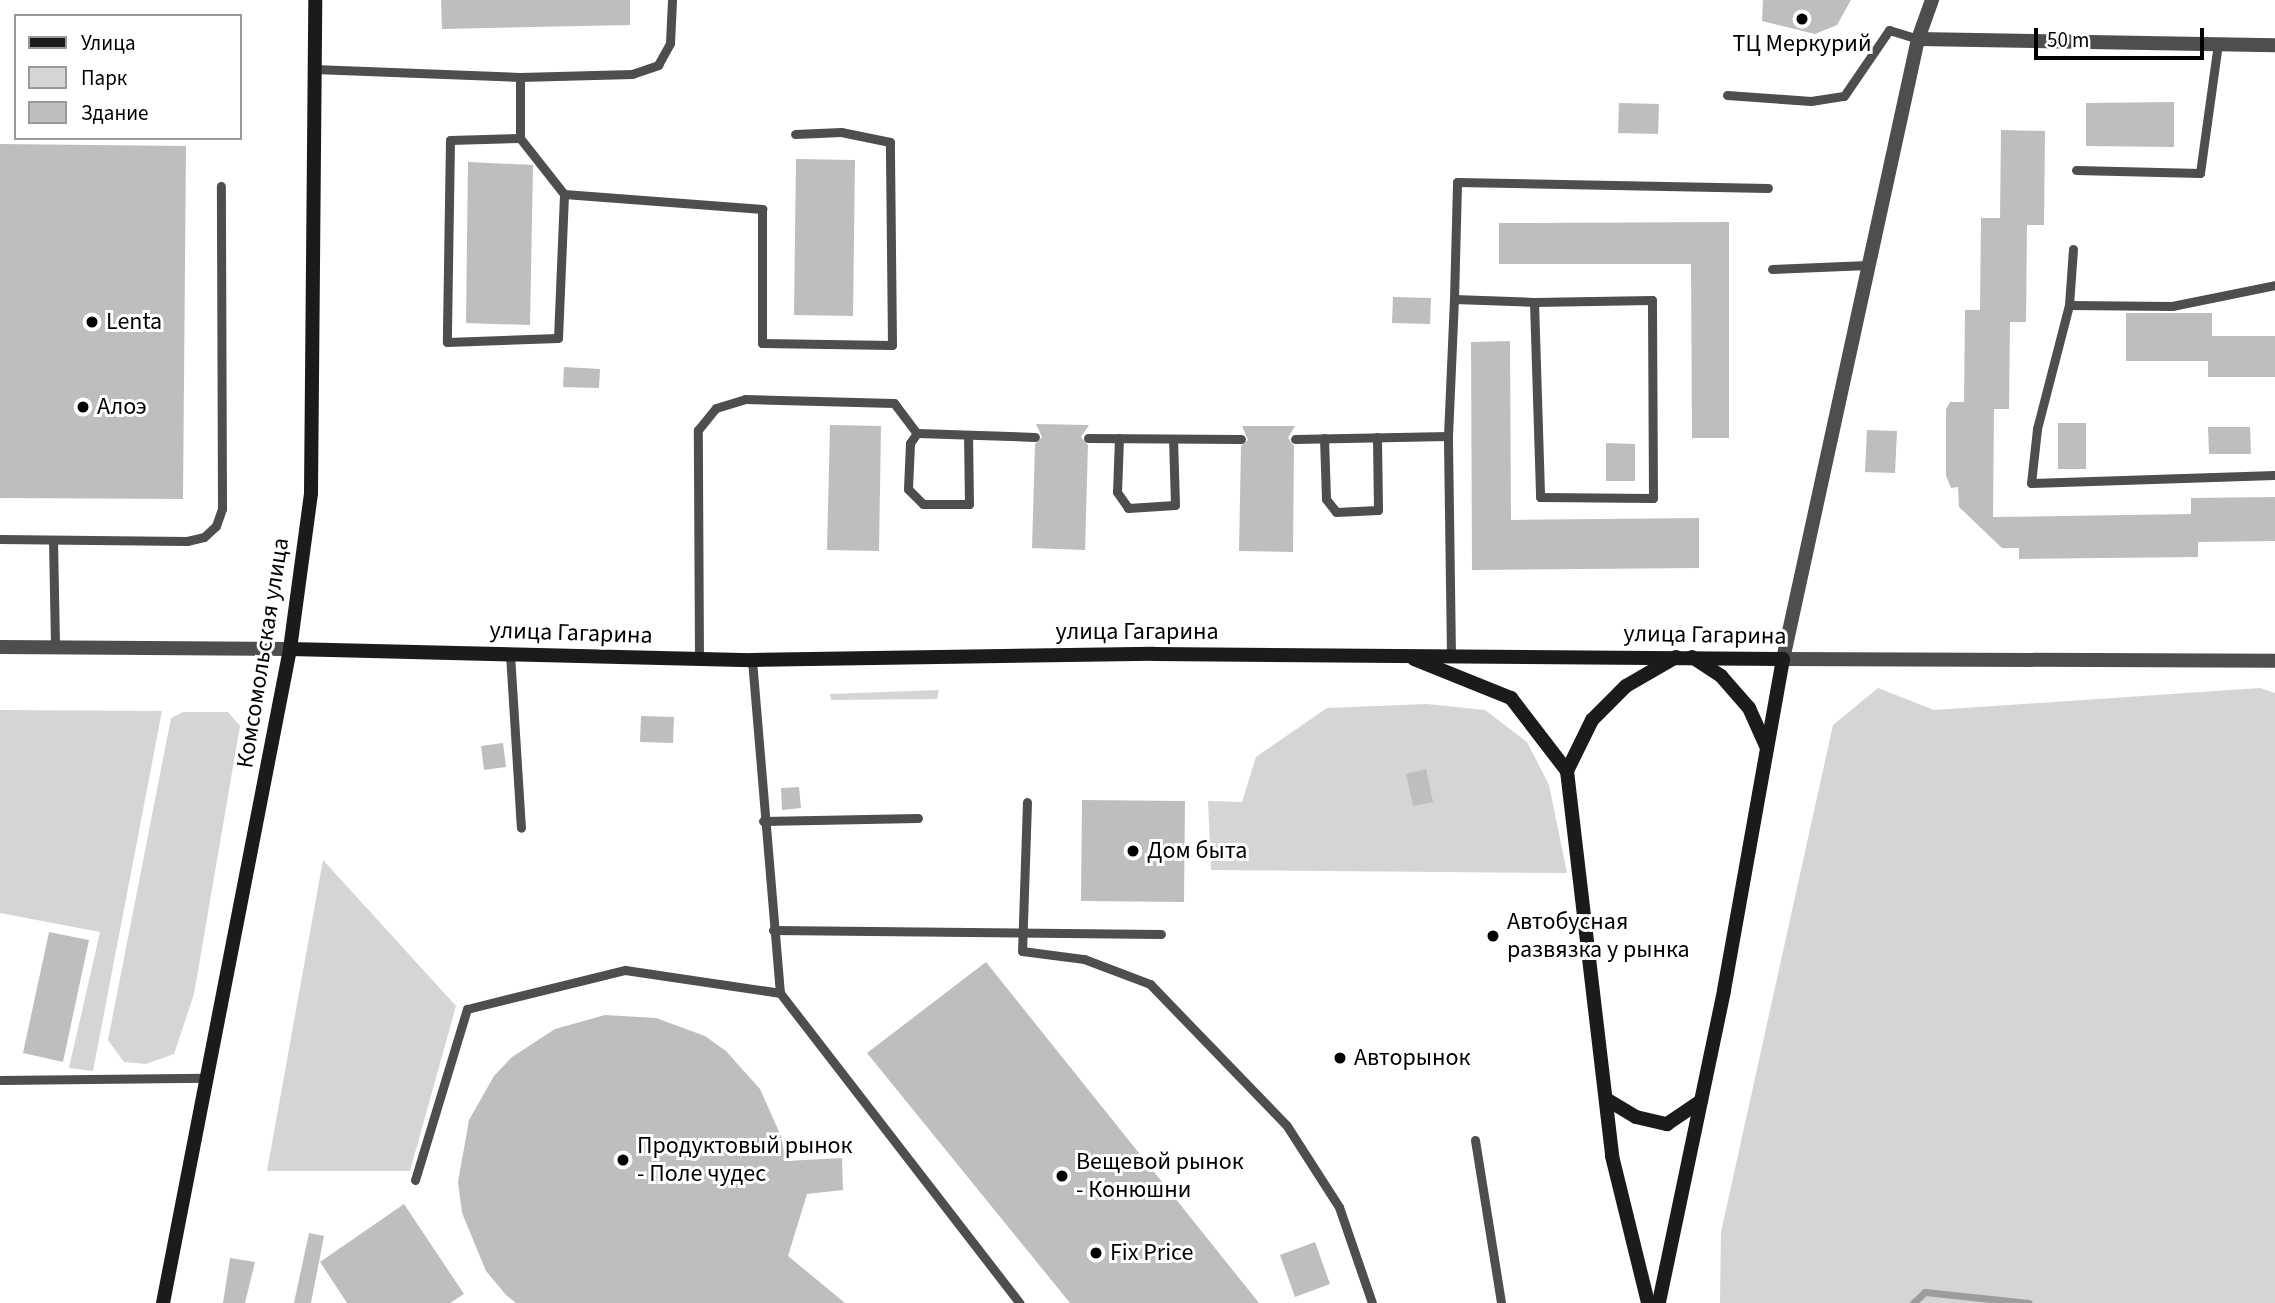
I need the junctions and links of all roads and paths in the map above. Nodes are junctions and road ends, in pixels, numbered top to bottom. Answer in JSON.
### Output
{"nodes":[{"id":1,"x":316,"y":0,"type":"edge"},
{"id":2,"x":671,"y":0,"type":"edge"},
{"id":3,"x":1931,"y":0,"type":"edge"},
{"id":4,"x":1918,"y":39,"type":"junction"},
{"id":5,"x":2218,"y":44,"type":"junction"},
{"id":6,"x":2275,"y":45,"type":"edge"},
{"id":7,"x":314,"y":69,"type":"junction"},
{"id":8,"x":520,"y":77,"type":"junction"},
{"id":9,"x":1727,"y":95,"type":"dead end"},
{"id":10,"x":795,"y":134,"type":"dead end"},
{"id":11,"x":520,"y":138,"type":"junction"},
{"id":12,"x":2076,"y":170,"type":"dead end"},
{"id":13,"x":221,"y":186,"type":"dead end"},
{"id":14,"x":1768,"y":188,"type":"dead end"},
{"id":15,"x":564,"y":194,"type":"junction"},
{"id":16,"x":2073,"y":249,"type":"dead end"},
{"id":17,"x":1868,"y":265,"type":"junction"},
{"id":18,"x":1772,"y":269,"type":"dead end"},
{"id":19,"x":2275,"y":285,"type":"edge"},
{"id":20,"x":1454,"y":299,"type":"junction"},
{"id":21,"x":1534,"y":302,"type":"junction"},
{"id":22,"x":2070,"y":305,"type":"junction"},
{"id":23,"x":917,"y":433,"type":"junction"},
{"id":24,"x":968,"y":435,"type":"junction"},
{"id":25,"x":1448,"y":436,"type":"junction"},
{"id":26,"x":1035,"y":437,"type":"dead end"},
{"id":27,"x":1377,"y":437,"type":"junction"},
{"id":28,"x":1088,"y":438,"type":"dead end"},
{"id":29,"x":1119,"y":438,"type":"junction"},
{"id":30,"x":1324,"y":438,"type":"junction"},
{"id":31,"x":1173,"y":439,"type":"junction"},
{"id":32,"x":1241,"y":439,"type":"dead end"},
{"id":33,"x":1295,"y":439,"type":"dead end"},
{"id":34,"x":2275,"y":475,"type":"edge"},
{"id":35,"x":0,"y":539,"type":"edge"},
{"id":36,"x":53,"y":540,"type":"junction"},
{"id":37,"x":0,"y":647,"type":"edge"},
{"id":38,"x":55,"y":648,"type":"junction"},
{"id":39,"x":290,"y":649,"type":"junction"},
{"id":40,"x":510,"y":654,"type":"junction"},
{"id":41,"x":1451,"y":656,"type":"junction"},
{"id":42,"x":1410,"y":657,"type":"junction"},
{"id":43,"x":1684,"y":657,"type":"junction"},
{"id":44,"x":699,"y":659,"type":"junction"},
{"id":45,"x":1783,"y":659,"type":"junction"},
{"id":46,"x":752,"y":660,"type":"junction"},
{"id":47,"x":2275,"y":661,"type":"edge"},
{"id":48,"x":1767,"y":748,"type":"junction"},
{"id":49,"x":1567,"y":771,"type":"junction"},
{"id":50,"x":1027,"y":803,"type":"dead end"},
{"id":51,"x":918,"y":818,"type":"dead end"},
{"id":52,"x":763,"y":821,"type":"junction"},
{"id":53,"x":521,"y":828,"type":"dead end"},
{"id":54,"x":773,"y":930,"type":"junction"},
{"id":55,"x":1021,"y":933,"type":"junction"},
{"id":56,"x":1161,"y":934,"type":"dead end"},
{"id":57,"x":780,"y":993,"type":"junction"},
{"id":58,"x":206,"y":1078,"type":"junction"},
{"id":59,"x":0,"y":1080,"type":"edge"},
{"id":60,"x":1606,"y":1099,"type":"junction"},
{"id":61,"x":1701,"y":1101,"type":"junction"},
{"id":62,"x":1475,"y":1140,"type":"dead end"},
{"id":63,"x":415,"y":1180,"type":"dead end"},
{"id":64,"x":163,"y":1303,"type":"edge"},
{"id":65,"x":1020,"y":1303,"type":"edge"},
{"id":66,"x":1372,"y":1303,"type":"edge"},
{"id":67,"x":1500,"y":1303,"type":"edge"},
{"id":68,"x":1648,"y":1303,"type":"edge"},
{"id":69,"x":1659,"y":1303,"type":"edge"}],
"edges":[{"from":1,"to":7,"type":"main road","name":"Комсомольская улица"},
{"from":2,"to":8,"type":"lane"},
{"from":3,"to":4,"type":"street"},
{"from":4,"to":5,"type":"street"},
{"from":4,"to":9,"type":"lane"},
{"from":4,"to":17,"type":"street"},
{"from":5,"to":6,"type":"street"},
{"from":5,"to":12,"type":"lane"},
{"from":7,"to":8,"type":"lane"},
{"from":7,"to":39,"type":"main road","name":"Комсомольская улица"},
{"from":8,"to":11,"type":"lane"},
{"from":10,"to":15,"type":"lane"},
{"from":11,"to":15,"type":"lane"},
{"from":11,"to":15,"type":"lane"},
{"from":13,"to":36,"type":"lane"},
{"from":14,"to":20,"type":"lane"},
{"from":16,"to":22,"type":"lane"},
{"from":17,"to":18,"type":"lane"},
{"from":17,"to":45,"type":"street"},
{"from":19,"to":22,"type":"lane"},
{"from":20,"to":21,"type":"lane"},
{"from":20,"to":25,"type":"lane"},
{"from":21,"to":21,"type":"lane"},
{"from":22,"to":34,"type":"lane"},
{"from":23,"to":24,"type":"lane"},
{"from":23,"to":24,"type":"lane"},
{"from":23,"to":44,"type":"lane"},
{"from":24,"to":26,"type":"lane"},
{"from":25,"to":27,"type":"lane"},
{"from":25,"to":41,"type":"lane"},
{"from":27,"to":30,"type":"lane"},
{"from":27,"to":30,"type":"lane"},
{"from":28,"to":29,"type":"lane"},
{"from":29,"to":31,"type":"lane"},
{"from":29,"to":31,"type":"lane"},
{"from":30,"to":33,"type":"lane"},
{"from":31,"to":32,"type":"lane"},
{"from":35,"to":36,"type":"lane"},
{"from":36,"to":38,"type":"lane"},
{"from":37,"to":38,"type":"street","name":"улица Гагарина"},
{"from":38,"to":39,"type":"street","name":"улица Гагарина"},
{"from":39,"to":40,"type":"main road","name":"улица Гагарина"},
{"from":39,"to":58,"type":"main road","name":"Комсомольская улица"},
{"from":40,"to":44,"type":"main road","name":"улица Гагарина"},
{"from":40,"to":53,"type":"lane"},
{"from":41,"to":42,"type":"main road","name":"улица Гагарина"},
{"from":41,"to":43,"type":"main road","name":"улица Гагарина"},
{"from":42,"to":46,"type":"main road","name":"улица Гагарина"},
{"from":42,"to":49,"type":"main road"},
{"from":43,"to":45,"type":"main road","name":"улица Гагарина"},
{"from":43,"to":48,"type":"main road"},
{"from":43,"to":49,"type":"main road"},
{"from":44,"to":46,"type":"main road","name":"улица Гагарина"},
{"from":45,"to":47,"type":"street","name":"улица Гагарина"},
{"from":45,"to":48,"type":"main road"},
{"from":46,"to":52,"type":"lane"},
{"from":48,"to":61,"type":"main road"},
{"from":49,"to":60,"type":"main road"},
{"from":50,"to":55,"type":"lane"},
{"from":51,"to":52,"type":"lane"},
{"from":52,"to":54,"type":"lane"},
{"from":54,"to":55,"type":"lane"},
{"from":54,"to":57,"type":"lane"},
{"from":55,"to":56,"type":"lane"},
{"from":55,"to":66,"type":"lane"},
{"from":57,"to":63,"type":"lane"},
{"from":57,"to":65,"type":"lane"},
{"from":58,"to":59,"type":"lane"},
{"from":58,"to":64,"type":"main road","name":"Комсомольская улица"},
{"from":60,"to":61,"type":"main road"},
{"from":60,"to":68,"type":"main road"},
{"from":61,"to":69,"type":"main road"},
{"from":62,"to":67,"type":"lane"}]}
